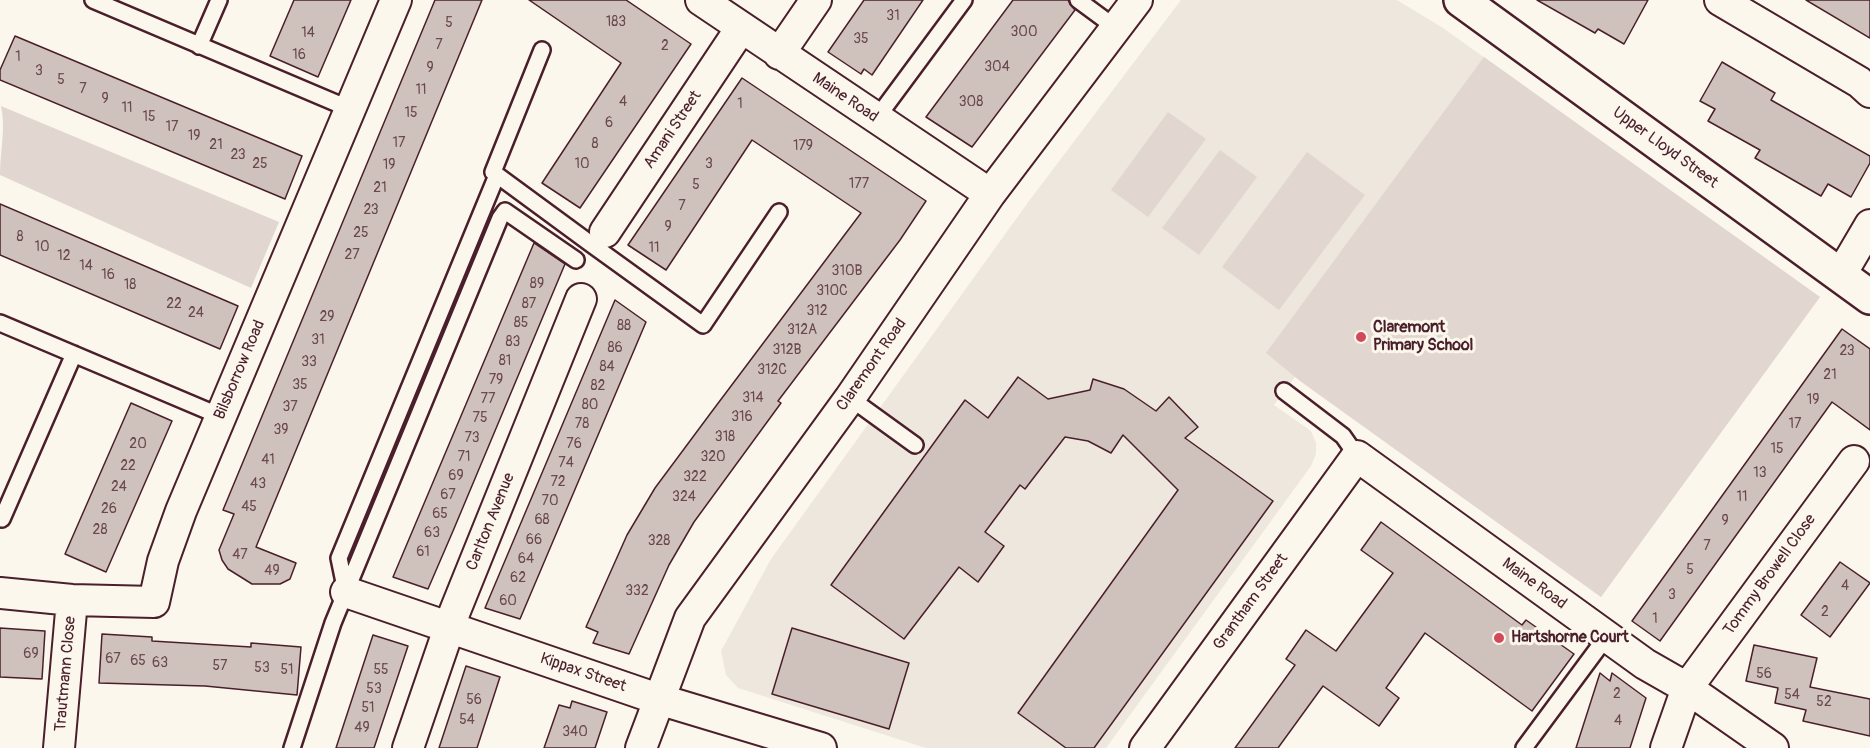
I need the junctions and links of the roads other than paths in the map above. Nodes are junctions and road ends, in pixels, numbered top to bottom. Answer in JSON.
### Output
{"nodes":[{"id":1,"x":93,"y":0,"type":"edge"},
{"id":2,"x":219,"y":0,"type":"edge"},
{"id":3,"x":396,"y":0,"type":"edge"},
{"id":4,"x":701,"y":0,"type":"edge"},
{"id":5,"x":816,"y":0,"type":"edge"},
{"id":6,"x":964,"y":0,"type":"edge"},
{"id":7,"x":1078,"y":0,"type":"edge"},
{"id":8,"x":1137,"y":0,"type":"edge"},
{"id":9,"x":1461,"y":0,"type":"edge"},
{"id":10,"x":1720,"y":0,"type":"edge"},
{"id":11,"x":741,"y":28,"type":"junction"},
{"id":12,"x":1116,"y":28,"type":"junction"},
{"id":13,"x":199,"y":46,"type":"junction"},
{"id":14,"x":542,"y":50,"type":"dead end"},
{"id":15,"x":779,"y":54,"type":"junction"},
{"id":16,"x":1870,"y":92,"type":"edge"},
{"id":17,"x":350,"y":109,"type":"junction"},
{"id":18,"x":876,"y":119,"type":"junction"},
{"id":19,"x":497,"y":175,"type":"junction"},
{"id":20,"x":990,"y":194,"type":"junction"},
{"id":21,"x":779,"y":212,"type":"dead end"},
{"id":22,"x":1870,"y":225,"type":"edge"},
{"id":23,"x":600,"y":239,"type":"junction"},
{"id":24,"x":576,"y":261,"type":"dead end"},
{"id":25,"x":1840,"y":276,"type":"junction"},
{"id":26,"x":1870,"y":297,"type":"edge"},
{"id":27,"x":581,"y":299,"type":"dead end"},
{"id":28,"x":0,"y":323,"type":"edge"},
{"id":29,"x":74,"y":354,"type":"junction"},
{"id":30,"x":1284,"y":391,"type":"dead end"},
{"id":31,"x":850,"y":398,"type":"junction"},
{"id":32,"x":220,"y":416,"type":"junction"},
{"id":33,"x":915,"y":445,"type":"dead end"},
{"id":34,"x":1357,"y":456,"type":"junction"},
{"id":35,"x":1854,"y":461,"type":"dead end"},
{"id":36,"x":2,"y":519,"type":"dead end"},
{"id":37,"x":346,"y":592,"type":"junction"},
{"id":38,"x":0,"y":593,"type":"edge"},
{"id":39,"x":72,"y":600,"type":"junction"},
{"id":40,"x":449,"y":626,"type":"junction"},
{"id":41,"x":1606,"y":636,"type":"junction"},
{"id":42,"x":1687,"y":688,"type":"junction"},
{"id":43,"x":658,"y":699,"type":"junction"},
{"id":44,"x":59,"y":748,"type":"edge"},
{"id":45,"x":292,"y":748,"type":"edge"},
{"id":46,"x":408,"y":748,"type":"edge"},
{"id":47,"x":641,"y":748,"type":"edge"},
{"id":48,"x":821,"y":748,"type":"edge"},
{"id":49,"x":1145,"y":748,"type":"edge"},
{"id":50,"x":1524,"y":748,"type":"edge"},
{"id":51,"x":1666,"y":748,"type":"edge"},
{"id":52,"x":1773,"y":748,"type":"edge"}],
"edges":[{"from":1,"to":13,"type":"lane"},
{"from":2,"to":13,"type":"lane"},
{"from":3,"to":17,"type":"street","name":"Bilsborrow Road"},
{"from":4,"to":11,"type":"street","name":"Maine Road"},
{"from":5,"to":15,"type":"street"},
{"from":6,"to":18,"type":"lane"},
{"from":7,"to":12,"type":"lane"},
{"from":8,"to":12,"type":"street","name":"Claremont Road"},
{"from":9,"to":25,"type":"street","name":"Upper Lloyd Street"},
{"from":10,"to":16,"type":"street"},
{"from":11,"to":15,"type":"street","name":"Maine Road"},
{"from":11,"to":23,"type":"street","name":"Amani Street"},
{"from":12,"to":20,"type":"street","name":"Claremont Road"},
{"from":13,"to":17,"type":"lane"},
{"from":14,"to":19,"type":"lane"},
{"from":15,"to":18,"type":"street","name":"Maine Road"},
{"from":17,"to":32,"type":"street","name":"Bilsborrow Road"},
{"from":18,"to":20,"type":"street","name":"Maine Road"},
{"from":19,"to":23,"type":"lane"},
{"from":19,"to":37,"type":"lane"},
{"from":20,"to":31,"type":"street","name":"Claremont Road"},
{"from":21,"to":23,"type":"lane"},
{"from":22,"to":25,"type":"street"},
{"from":24,"to":37,"type":"lane"},
{"from":25,"to":26,"type":"street","name":"Upper Lloyd Street"},
{"from":27,"to":40,"type":"street","name":"Carlton Avenue"},
{"from":28,"to":29,"type":"lane"},
{"from":29,"to":32,"type":"lane"},
{"from":29,"to":36,"type":"lane"},
{"from":30,"to":34,"type":"lane"},
{"from":31,"to":33,"type":"lane"},
{"from":31,"to":43,"type":"street","name":"Claremont Road"},
{"from":32,"to":39,"type":"street","name":"Bilsborrow Road"},
{"from":34,"to":41,"type":"street","name":"Maine Road"},
{"from":34,"to":49,"type":"street","name":"Grantham Street"},
{"from":35,"to":42,"type":"street","name":"Tommy Browell Close"},
{"from":37,"to":40,"type":"street","name":"Kippax Street"},
{"from":37,"to":45,"type":"lane"},
{"from":38,"to":39,"type":"street","name":"Bilsborrow Road"},
{"from":39,"to":44,"type":"street","name":"Trautmann Close"},
{"from":40,"to":43,"type":"street","name":"Kippax Street"},
{"from":40,"to":46,"type":"street","name":"Carlton Avenue"},
{"from":41,"to":42,"type":"street","name":"Maine Road"},
{"from":41,"to":50,"type":"lane"},
{"from":42,"to":51,"type":"street","name":"Tommy Browell Close"},
{"from":42,"to":52,"type":"street","name":"Maine Road"},
{"from":43,"to":47,"type":"street","name":"Claremont Road"},
{"from":43,"to":48,"type":"street","name":"Kippax Street"}]}
